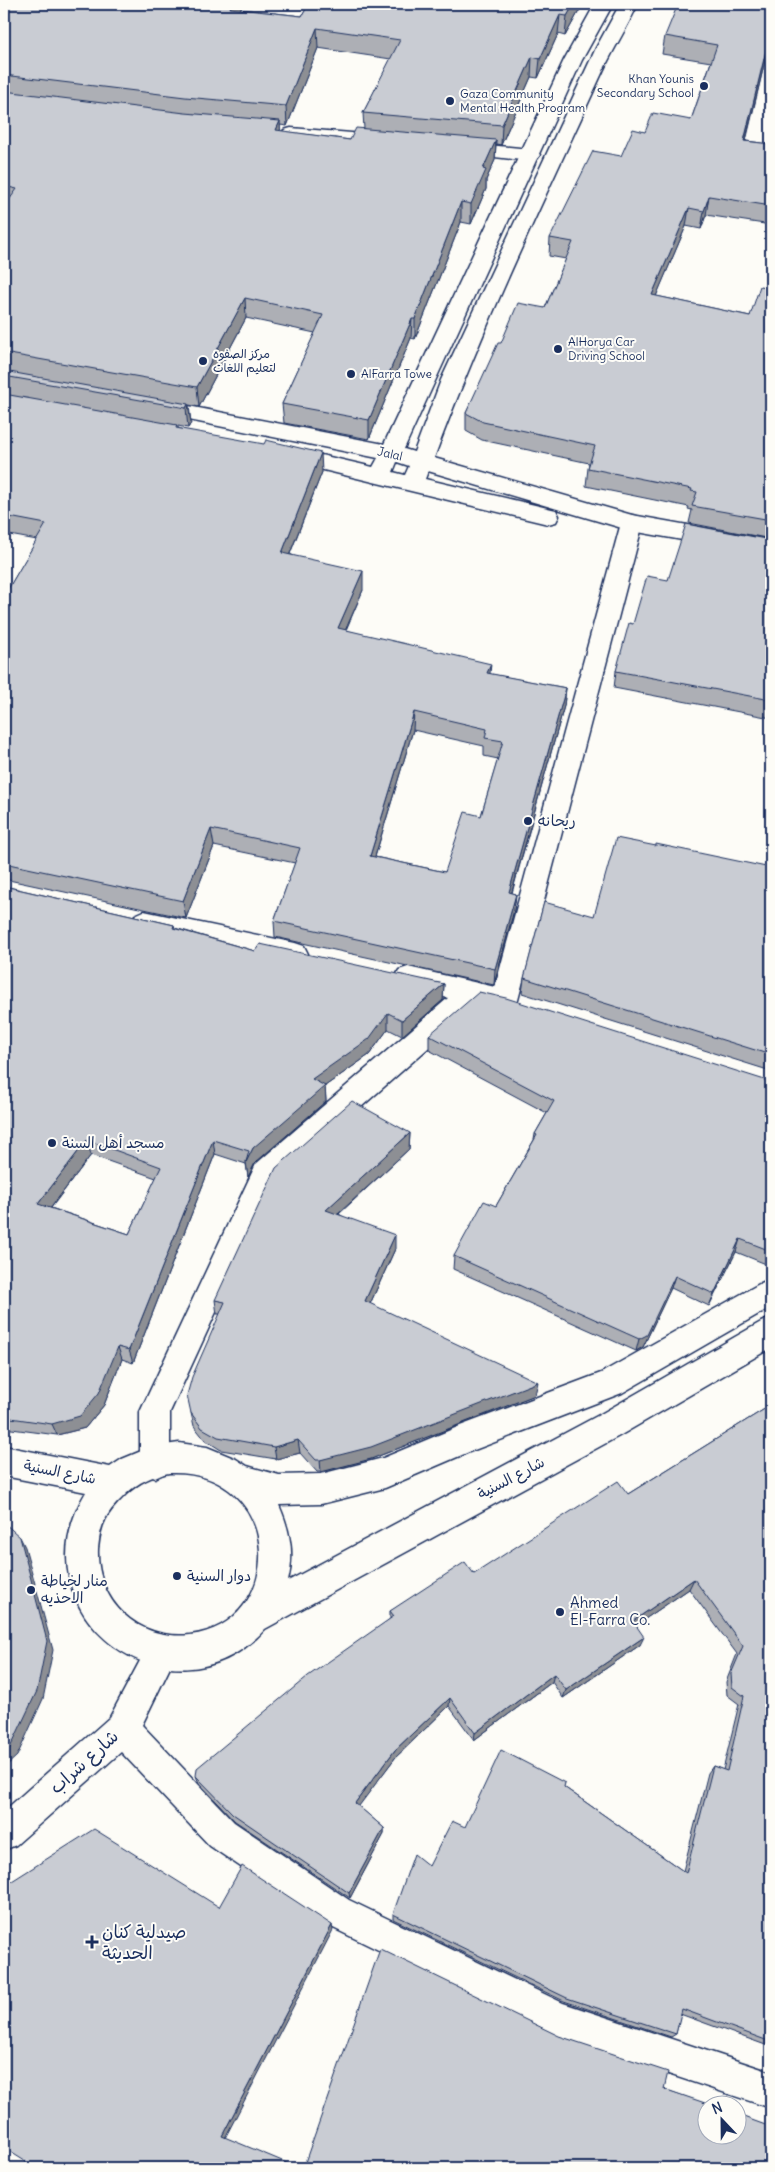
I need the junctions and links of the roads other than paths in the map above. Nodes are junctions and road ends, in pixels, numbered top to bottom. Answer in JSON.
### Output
{"nodes":[{"id":1,"x":604,"y":4,"type":"edge"},
{"id":2,"x":629,"y":4,"type":"edge"},
{"id":3,"x":275,"y":133,"type":"edge"},
{"id":4,"x":402,"y":144,"type":"edge"},
{"id":5,"x":441,"y":147,"type":"edge"},
{"id":6,"x":530,"y":155,"type":"junction"},
{"id":7,"x":129,"y":402,"type":"edge"},
{"id":8,"x":267,"y":450,"type":"edge"},
{"id":9,"x":391,"y":453,"type":"junction"},
{"id":10,"x":422,"y":461,"type":"junction"},
{"id":11,"x":380,"y":477,"type":"junction"},
{"id":12,"x":412,"y":484,"type":"junction"},
{"id":13,"x":630,"y":529,"type":"junction"},
{"id":14,"x":771,"y":548,"type":"edge"},
{"id":15,"x":771,"y":556,"type":"edge"},
{"id":16,"x":118,"y":916,"type":"edge"},
{"id":17,"x":320,"y":960,"type":"edge"},
{"id":18,"x":387,"y":974,"type":"edge"},
{"id":19,"x":474,"y":992,"type":"junction"},
{"id":20,"x":771,"y":1292,"type":"edge"},
{"id":21,"x":771,"y":1332,"type":"edge"},
{"id":22,"x":4,"y":1461,"type":"edge"},
{"id":23,"x":155,"y":1462,"type":"junction"},
{"id":24,"x":247,"y":1480,"type":"junction"},
{"id":25,"x":116,"y":1483,"type":"junction"},
{"id":26,"x":248,"y":1620,"type":"junction"},
{"id":27,"x":162,"y":1651,"type":"junction"},
{"id":28,"x":122,"y":1729,"type":"junction"},
{"id":29,"x":4,"y":1833,"type":"edge"},
{"id":30,"x":771,"y":2090,"type":"edge"}],
"edges":[{"from":1,"to":6,"type":"main road"},
{"from":2,"to":10,"type":"main road"},
{"from":3,"to":4,"type":"main road"},
{"from":5,"to":6,"type":"main road"},
{"from":6,"to":9,"type":"main road"},
{"from":7,"to":9,"type":"main road","name":"Jalal"},
{"from":8,"to":11,"type":"main road","name":"Jalal"},
{"from":9,"to":10,"type":"main road","name":"Jalal"},
{"from":9,"to":11,"type":"main road"},
{"from":10,"to":12,"type":"main road"},
{"from":10,"to":13,"type":"main road","name":"Jalal"},
{"from":11,"to":12,"type":"main road","name":"Jalal"},
{"from":12,"to":13,"type":"main road","name":"Jalal"},
{"from":13,"to":14,"type":"main road","name":"Jalal"},
{"from":13,"to":15,"type":"main road","name":"Jalal"},
{"from":13,"to":19,"type":"main road"},
{"from":16,"to":17,"type":"main road"},
{"from":18,"to":19,"type":"main road"},
{"from":19,"to":23,"type":"main road"},
{"from":20,"to":24,"type":"main road","name":"شارع السنية"},
{"from":21,"to":26,"type":"main road","name":"شارع السنية"},
{"from":22,"to":25,"type":"main road","name":"شارع السنية"},
{"from":23,"to":24,"type":"main road","name":"شارع السنية"},
{"from":23,"to":25,"type":"main road","name":"شارع السنية"},
{"from":24,"to":26,"type":"main road","name":"شارع السنية"},
{"from":25,"to":27,"type":"main road","name":"شارع السنية"},
{"from":26,"to":27,"type":"main road","name":"شارع السنية"},
{"from":27,"to":28,"type":"main road","name":"شارع شراب"},
{"from":28,"to":29,"type":"main road","name":"شارع شراب"},
{"from":28,"to":30,"type":"main road"}]}
